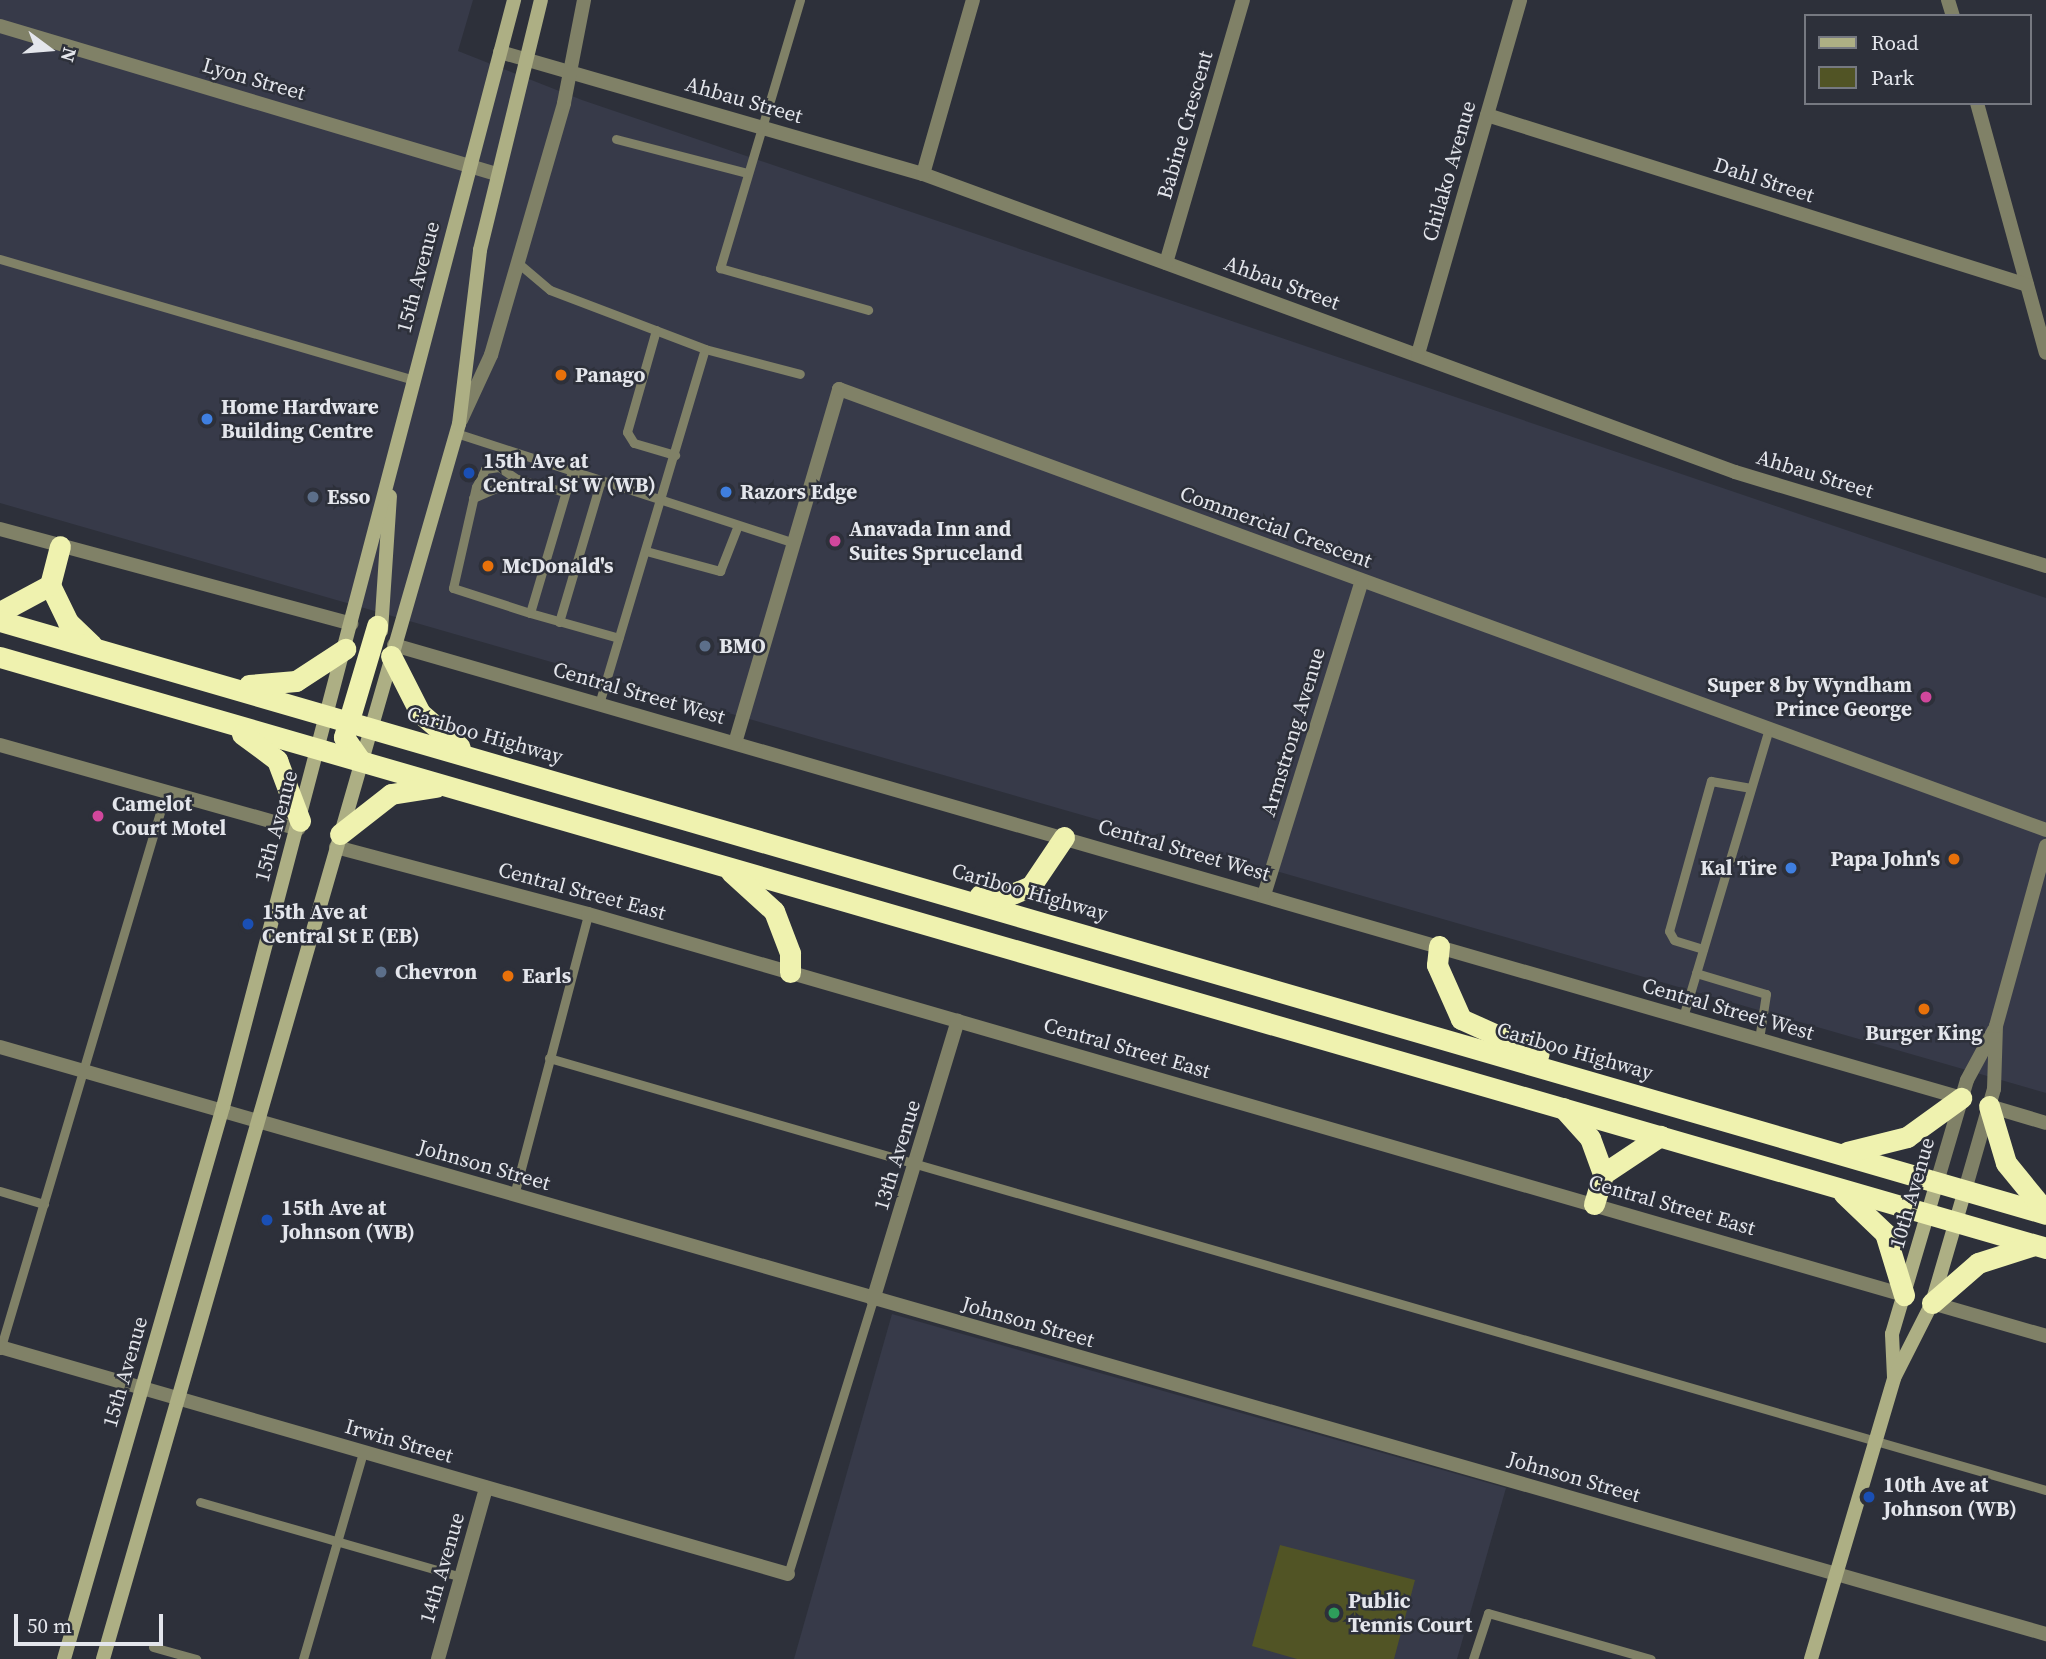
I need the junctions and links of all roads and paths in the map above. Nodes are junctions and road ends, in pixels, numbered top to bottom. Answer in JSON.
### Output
{"nodes":[{"id":1,"x":514,"y":0,"type":"edge"},
{"id":2,"x":541,"y":0,"type":"edge"},
{"id":3,"x":584,"y":0,"type":"edge"},
{"id":4,"x":800,"y":0,"type":"edge"},
{"id":5,"x":973,"y":0,"type":"edge"},
{"id":6,"x":1243,"y":0,"type":"edge"},
{"id":7,"x":1520,"y":0,"type":"edge"},
{"id":8,"x":0,"y":26,"type":"edge"},
{"id":9,"x":500,"y":52,"type":"junction"},
{"id":10,"x":524,"y":59,"type":"junction"},
{"id":11,"x":569,"y":71,"type":"junction"},
{"id":12,"x":1978,"y":105,"type":"edge"},
{"id":13,"x":1487,"y":114,"type":"junction"},
{"id":14,"x":760,"y":127,"type":"junction"},
{"id":15,"x":616,"y":139,"type":"dead end"},
{"id":16,"x":469,"y":164,"type":"junction"},
{"id":17,"x":747,"y":173,"type":"junction"},
{"id":18,"x":496,"y":174,"type":"junction"},
{"id":19,"x":923,"y":174,"type":"junction"},
{"id":20,"x":0,"y":258,"type":"edge"},
{"id":21,"x":518,"y":262,"type":"junction"},
{"id":22,"x":1166,"y":263,"type":"junction"},
{"id":23,"x":2027,"y":285,"type":"junction"},
{"id":24,"x":868,"y":310,"type":"dead end"},
{"id":25,"x":656,"y":330,"type":"junction"},
{"id":26,"x":705,"y":349,"type":"junction"},
{"id":27,"x":2046,"y":353,"type":"edge"},
{"id":28,"x":1418,"y":354,"type":"junction"},
{"id":29,"x":800,"y":374,"type":"dead end"},
{"id":30,"x":413,"y":380,"type":"junction"},
{"id":31,"x":458,"y":429,"type":"junction"},
{"id":32,"x":675,"y":455,"type":"junction"},
{"id":33,"x":572,"y":471,"type":"junction"},
{"id":34,"x":389,"y":474,"type":"junction"},
{"id":35,"x":516,"y":479,"type":"junction"},
{"id":36,"x":601,"y":480,"type":"junction"},
{"id":37,"x":565,"y":492,"type":"junction"},
{"id":38,"x":473,"y":498,"type":"junction"},
{"id":39,"x":661,"y":500,"type":"junction"},
{"id":40,"x":738,"y":525,"type":"junction"},
{"id":41,"x":0,"y":528,"type":"edge"},
{"id":42,"x":794,"y":543,"type":"junction"},
{"id":43,"x":60,"y":545,"type":"junction"},
{"id":44,"x":646,"y":551,"type":"junction"},
{"id":45,"x":2046,"y":566,"type":"edge"},
{"id":46,"x":1363,"y":581,"type":"junction"},
{"id":47,"x":50,"y":585,"type":"junction"},
{"id":48,"x":0,"y":612,"type":"edge"},
{"id":49,"x":530,"y":613,"type":"junction"},
{"id":50,"x":0,"y":621,"type":"edge"},
{"id":51,"x":559,"y":622,"type":"junction"},
{"id":52,"x":351,"y":624,"type":"junction"},
{"id":53,"x":377,"y":626,"type":"junction"},
{"id":54,"x":619,"y":638,"type":"junction"},
{"id":55,"x":95,"y":648,"type":"junction"},
{"id":56,"x":345,"y":649,"type":"junction"},
{"id":57,"x":393,"y":651,"type":"junction"},
{"id":58,"x":0,"y":657,"type":"edge"},
{"id":59,"x":221,"y":684,"type":"junction"},
{"id":60,"x":599,"y":704,"type":"junction"},
{"id":61,"x":212,"y":718,"type":"junction"},
{"id":62,"x":337,"y":718,"type":"junction"},
{"id":63,"x":370,"y":728,"type":"junction"},
{"id":64,"x":1769,"y":729,"type":"junction"},
{"id":65,"x":735,"y":743,"type":"junction"},
{"id":66,"x":0,"y":745,"type":"edge"},
{"id":67,"x":319,"y":749,"type":"junction"},
{"id":68,"x":360,"y":760,"type":"junction"},
{"id":69,"x":483,"y":760,"type":"junction"},
{"id":70,"x":452,"y":786,"type":"junction"},
{"id":71,"x":1749,"y":788,"type":"junction"},
{"id":72,"x":166,"y":792,"type":"junction"},
{"id":73,"x":299,"y":825,"type":"junction"},
{"id":74,"x":2046,"y":830,"type":"edge"},
{"id":75,"x":1064,"y":837,"type":"junction"},
{"id":76,"x":338,"y":841,"type":"junction"},
{"id":77,"x":2046,"y":846,"type":"edge"},
{"id":78,"x":721,"y":864,"type":"junction"},
{"id":79,"x":940,"y":891,"type":"junction"},
{"id":80,"x":1264,"y":895,"type":"junction"},
{"id":81,"x":588,"y":914,"type":"junction"},
{"id":82,"x":1439,"y":946,"type":"junction"},
{"id":83,"x":1703,"y":949,"type":"junction"},
{"id":84,"x":790,"y":972,"type":"junction"},
{"id":85,"x":1696,"y":973,"type":"junction"},
{"id":86,"x":1683,"y":1017,"type":"junction"},
{"id":87,"x":958,"y":1021,"type":"junction"},
{"id":88,"x":1996,"y":1026,"type":"junction"},
{"id":89,"x":1759,"y":1039,"type":"junction"},
{"id":90,"x":0,"y":1047,"type":"edge"},
{"id":91,"x":549,"y":1058,"type":"junction"},
{"id":92,"x":80,"y":1071,"type":"junction"},
{"id":93,"x":1580,"y":1079,"type":"junction"},
{"id":94,"x":1961,"y":1098,"type":"junction"},
{"id":95,"x":1989,"y":1106,"type":"junction"},
{"id":96,"x":1563,"y":1108,"type":"junction"},
{"id":97,"x":222,"y":1110,"type":"junction"},
{"id":98,"x":257,"y":1121,"type":"junction"},
{"id":99,"x":2046,"y":1123,"type":"edge"},
{"id":100,"x":1661,"y":1136,"type":"junction"},
{"id":101,"x":1838,"y":1154,"type":"junction"},
{"id":102,"x":918,"y":1163,"type":"junction"},
{"id":103,"x":1603,"y":1174,"type":"junction"},
{"id":104,"x":1937,"y":1182,"type":"junction"},
{"id":105,"x":1833,"y":1186,"type":"junction"},
{"id":106,"x":1965,"y":1190,"type":"junction"},
{"id":107,"x":0,"y":1191,"type":"edge"},
{"id":108,"x":514,"y":1195,"type":"junction"},
{"id":109,"x":44,"y":1204,"type":"junction"},
{"id":110,"x":1594,"y":1204,"type":"junction"},
{"id":111,"x":2046,"y":1212,"type":"edge"},
{"id":112,"x":1928,"y":1213,"type":"junction"},
{"id":113,"x":1956,"y":1222,"type":"junction"},
{"id":114,"x":2041,"y":1246,"type":"edge"},
{"id":115,"x":1904,"y":1294,"type":"junction"},
{"id":116,"x":873,"y":1300,"type":"junction"},
{"id":117,"x":1932,"y":1303,"type":"junction"},
{"id":118,"x":2046,"y":1336,"type":"edge"},
{"id":119,"x":0,"y":1348,"type":"edge"},
{"id":120,"x":1894,"y":1378,"type":"junction"},
{"id":121,"x":142,"y":1389,"type":"junction"},
{"id":122,"x":177,"y":1399,"type":"junction"},
{"id":123,"x":1875,"y":1437,"type":"junction"},
{"id":124,"x":363,"y":1453,"type":"junction"},
{"id":125,"x":486,"y":1488,"type":"junction"},
{"id":126,"x":2046,"y":1490,"type":"edge"},
{"id":127,"x":200,"y":1502,"type":"dead end"},
{"id":128,"x":337,"y":1542,"type":"junction"},
{"id":129,"x":1836,"y":1573,"type":"junction"},
{"id":130,"x":788,"y":1574,"type":"joint"},
{"id":131,"x":461,"y":1577,"type":"junction"},
{"id":132,"x":2046,"y":1634,"type":"edge"},
{"id":133,"x":153,"y":1647,"type":"dead end"},
{"id":134,"x":64,"y":1659,"type":"edge"},
{"id":135,"x":103,"y":1659,"type":"edge"},
{"id":136,"x":196,"y":1659,"type":"edge"},
{"id":137,"x":303,"y":1659,"type":"edge"},
{"id":138,"x":438,"y":1659,"type":"edge"},
{"id":139,"x":1474,"y":1659,"type":"edge"},
{"id":140,"x":1651,"y":1659,"type":"edge"},
{"id":141,"x":1811,"y":1659,"type":"edge"}],
"edges":[{"from":1,"to":9,"type":"main road","name":"15th Avenue"},
{"from":2,"to":10,"type":"main road"},
{"from":3,"to":11,"type":"street"},
{"from":4,"to":14,"type":"lane"},
{"from":5,"to":19,"type":"street"},
{"from":6,"to":22,"type":"street","name":"Babine Crescent"},
{"from":7,"to":13,"type":"street","name":"Chilako Avenue"},
{"from":8,"to":16,"type":"street","name":"Lyon Street"},
{"from":9,"to":10,"type":"street","name":"Ahbau Street"},
{"from":9,"to":16,"type":"main road","name":"15th Avenue"},
{"from":10,"to":11,"type":"street","name":"Ahbau Street"},
{"from":10,"to":18,"type":"main road"},
{"from":11,"to":14,"type":"street","name":"Ahbau Street"},
{"from":11,"to":21,"type":"street"},
{"from":12,"to":23,"type":"street"},
{"from":13,"to":23,"type":"street","name":"Dahl Street"},
{"from":13,"to":28,"type":"street","name":"Chilako Avenue"},
{"from":14,"to":17,"type":"lane"},
{"from":14,"to":19,"type":"street","name":"Ahbau Street"},
{"from":15,"to":17,"type":"lane"},
{"from":16,"to":18,"type":"street","name":"Lyon Street"},
{"from":16,"to":30,"type":"main road","name":"15th Avenue"},
{"from":17,"to":24,"type":"lane"},
{"from":18,"to":31,"type":"main road"},
{"from":19,"to":22,"type":"street","name":"Ahbau Street"},
{"from":20,"to":30,"type":"lane"},
{"from":21,"to":25,"type":"lane"},
{"from":21,"to":31,"type":"street"},
{"from":22,"to":28,"type":"street","name":"Ahbau Street"},
{"from":23,"to":27,"type":"street"},
{"from":25,"to":26,"type":"lane"},
{"from":25,"to":32,"type":"lane"},
{"from":26,"to":29,"type":"lane"},
{"from":26,"to":32,"type":"lane"},
{"from":28,"to":45,"type":"street","name":"Ahbau Street"},
{"from":30,"to":34,"type":"main road","name":"15th Avenue"},
{"from":31,"to":33,"type":"lane"},
{"from":31,"to":57,"type":"main road"},
{"from":32,"to":39,"type":"lane"},
{"from":33,"to":36,"type":"lane"},
{"from":33,"to":37,"type":"lane"},
{"from":34,"to":52,"type":"main road","name":"15th Avenue"},
{"from":34,"to":53,"type":"main road"},
{"from":35,"to":37,"type":"lane"},
{"from":35,"to":38,"type":"lane"},
{"from":35,"to":38,"type":"lane"},
{"from":36,"to":39,"type":"lane"},
{"from":36,"to":51,"type":"lane"},
{"from":37,"to":49,"type":"lane"},
{"from":38,"to":49,"type":"lane"},
{"from":39,"to":40,"type":"lane"},
{"from":39,"to":44,"type":"lane"},
{"from":40,"to":42,"type":"lane"},
{"from":40,"to":44,"type":"lane"},
{"from":41,"to":43,"type":"street"},
{"from":42,"to":46,"type":"street","name":"Commercial Crescent"},
{"from":42,"to":65,"type":"street","name":"Commercial Crescent"},
{"from":43,"to":47,"type":"highway"},
{"from":43,"to":52,"type":"street"},
{"from":44,"to":54,"type":"lane"},
{"from":46,"to":64,"type":"street","name":"Commercial Crescent"},
{"from":46,"to":80,"type":"street","name":"Armstrong Avenue"},
{"from":47,"to":48,"type":"highway"},
{"from":47,"to":55,"type":"highway"},
{"from":49,"to":51,"type":"lane"},
{"from":50,"to":55,"type":"highway","name":"Cariboo Highway"},
{"from":51,"to":54,"type":"lane"},
{"from":52,"to":56,"type":"main road","name":"15th Avenue"},
{"from":53,"to":57,"type":"main road"},
{"from":53,"to":62,"type":"highway"},
{"from":54,"to":60,"type":"lane"},
{"from":55,"to":59,"type":"highway","name":"Cariboo Highway"},
{"from":56,"to":59,"type":"highway"},
{"from":56,"to":62,"type":"main road","name":"15th Avenue"},
{"from":57,"to":60,"type":"street","name":"Central Street West"},
{"from":57,"to":63,"type":"main road"},
{"from":57,"to":69,"type":"highway"},
{"from":58,"to":61,"type":"highway"},
{"from":59,"to":62,"type":"highway","name":"Cariboo Highway"},
{"from":60,"to":65,"type":"street","name":"Central Street West"},
{"from":61,"to":67,"type":"highway"},
{"from":61,"to":73,"type":"highway"},
{"from":62,"to":63,"type":"highway","name":"Cariboo Highway"},
{"from":62,"to":67,"type":"main road","name":"15th Avenue"},
{"from":62,"to":68,"type":"highway"},
{"from":63,"to":68,"type":"main road"},
{"from":63,"to":69,"type":"highway","name":"Cariboo Highway"},
{"from":64,"to":71,"type":"lane"},
{"from":64,"to":74,"type":"street","name":"Commercial Crescent"},
{"from":65,"to":75,"type":"street","name":"Central Street West"},
{"from":66,"to":72,"type":"street"},
{"from":67,"to":68,"type":"highway"},
{"from":67,"to":73,"type":"main road","name":"15th Avenue"},
{"from":68,"to":70,"type":"highway"},
{"from":68,"to":76,"type":"main road"},
{"from":69,"to":79,"type":"highway","name":"Cariboo Highway"},
{"from":70,"to":76,"type":"highway"},
{"from":70,"to":78,"type":"highway"},
{"from":71,"to":83,"type":"lane"},
{"from":71,"to":83,"type":"lane"},
{"from":72,"to":73,"type":"street"},
{"from":72,"to":92,"type":"lane"},
{"from":73,"to":97,"type":"main road","name":"15th Avenue"},
{"from":75,"to":79,"type":"highway"},
{"from":75,"to":80,"type":"street","name":"Central Street West"},
{"from":76,"to":81,"type":"street","name":"Central Street East"},
{"from":76,"to":98,"type":"main road"},
{"from":77,"to":88,"type":"street","name":"10th Avenue"},
{"from":78,"to":84,"type":"highway"},
{"from":78,"to":96,"type":"highway"},
{"from":79,"to":93,"type":"highway","name":"Cariboo Highway"},
{"from":80,"to":82,"type":"street","name":"Central Street West"},
{"from":81,"to":84,"type":"street","name":"Central Street East"},
{"from":81,"to":91,"type":"lane"},
{"from":82,"to":86,"type":"street","name":"Central Street West"},
{"from":82,"to":93,"type":"highway"},
{"from":83,"to":85,"type":"lane"},
{"from":84,"to":87,"type":"street","name":"Central Street East"},
{"from":85,"to":86,"type":"lane"},
{"from":85,"to":89,"type":"lane"},
{"from":86,"to":89,"type":"street","name":"Central Street West"},
{"from":87,"to":102,"type":"street","name":"13th Avenue"},
{"from":87,"to":110,"type":"street","name":"Central Street East"},
{"from":88,"to":94,"type":"street","name":"10th Avenue"},
{"from":88,"to":95,"type":"street","name":"10th Avenue"},
{"from":89,"to":94,"type":"street","name":"Central Street West"},
{"from":90,"to":92,"type":"street","name":"Johnson Street"},
{"from":91,"to":102,"type":"lane"},
{"from":91,"to":108,"type":"lane"},
{"from":92,"to":97,"type":"street","name":"Johnson Street"},
{"from":92,"to":109,"type":"lane"},
{"from":93,"to":101,"type":"highway","name":"Cariboo Highway"},
{"from":94,"to":101,"type":"highway"},
{"from":94,"to":104,"type":"street","name":"10th Avenue"},
{"from":95,"to":99,"type":"street"},
{"from":95,"to":106,"type":"street","name":"10th Avenue"},
{"from":95,"to":111,"type":"highway"},
{"from":96,"to":100,"type":"highway"},
{"from":96,"to":103,"type":"highway"},
{"from":97,"to":98,"type":"street","name":"Johnson Street"},
{"from":97,"to":121,"type":"main road","name":"15th Avenue"},
{"from":98,"to":108,"type":"street","name":"Johnson Street"},
{"from":98,"to":122,"type":"main road"},
{"from":100,"to":103,"type":"highway"},
{"from":100,"to":105,"type":"highway"},
{"from":101,"to":104,"type":"highway","name":"Cariboo Highway"},
{"from":102,"to":116,"type":"street","name":"13th Avenue"},
{"from":102,"to":123,"type":"lane"},
{"from":103,"to":110,"type":"highway"},
{"from":104,"to":106,"type":"highway","name":"Cariboo Highway"},
{"from":104,"to":112,"type":"main road","name":"10th Avenue"},
{"from":105,"to":112,"type":"highway"},
{"from":105,"to":115,"type":"highway"},
{"from":106,"to":111,"type":"highway","name":"Cariboo Highway"},
{"from":106,"to":113,"type":"main road","name":"10th Avenue"},
{"from":107,"to":109,"type":"lane"},
{"from":108,"to":116,"type":"street","name":"Johnson Street"},
{"from":109,"to":119,"type":"lane"},
{"from":110,"to":115,"type":"street","name":"Central Street East"},
{"from":112,"to":113,"type":"highway"},
{"from":112,"to":115,"type":"main road","name":"10th Avenue"},
{"from":113,"to":114,"type":"highway"},
{"from":113,"to":117,"type":"main road","name":"10th Avenue"},
{"from":114,"to":117,"type":"highway"},
{"from":115,"to":120,"type":"main road","name":"10th Avenue"},
{"from":116,"to":129,"type":"street","name":"Johnson Street"},
{"from":116,"to":130,"type":"lane"},
{"from":117,"to":118,"type":"street"},
{"from":117,"to":120,"type":"main road","name":"10th Avenue"},
{"from":119,"to":121,"type":"street","name":"Irwin Street"},
{"from":120,"to":123,"type":"main road","name":"10th Avenue"},
{"from":121,"to":122,"type":"street","name":"Irwin Street"},
{"from":121,"to":134,"type":"main road","name":"15th Avenue"},
{"from":122,"to":124,"type":"street","name":"Irwin Street"},
{"from":122,"to":135,"type":"main road"},
{"from":123,"to":126,"type":"lane"},
{"from":123,"to":129,"type":"main road","name":"10th Avenue"},
{"from":124,"to":125,"type":"street","name":"Irwin Street"},
{"from":124,"to":128,"type":"lane"},
{"from":125,"to":130,"type":"street","name":"Irwin Street"},
{"from":125,"to":131,"type":"street","name":"14th Avenue"},
{"from":127,"to":128,"type":"lane"},
{"from":128,"to":131,"type":"lane"},
{"from":128,"to":137,"type":"lane"},
{"from":129,"to":132,"type":"street","name":"Johnson Street"},
{"from":129,"to":141,"type":"main road","name":"10th Avenue"},
{"from":131,"to":138,"type":"street","name":"14th Avenue"},
{"from":133,"to":136,"type":"lane"},
{"from":139,"to":140,"type":"lane"}]}
